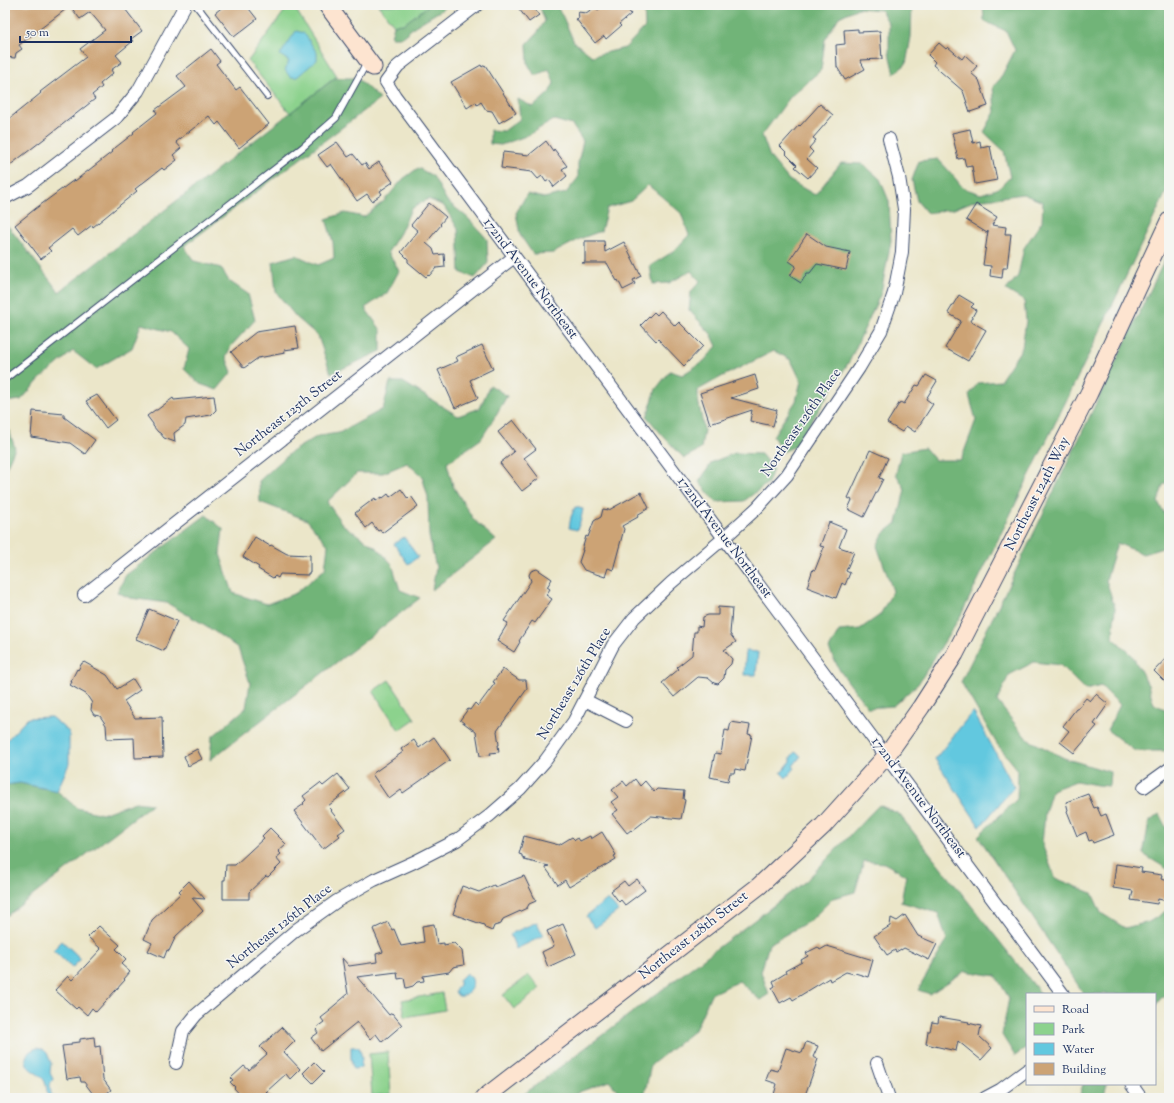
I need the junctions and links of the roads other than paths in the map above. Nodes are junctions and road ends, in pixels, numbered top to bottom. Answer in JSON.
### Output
{"nodes":[{"id":1,"x":196,"y":5,"type":"edge"},
{"id":2,"x":327,"y":5,"type":"edge"},
{"id":3,"x":477,"y":5,"type":"edge"},
{"id":4,"x":181,"y":6,"type":"edge"},
{"id":5,"x":370,"y":64,"type":"joint"},
{"id":6,"x":267,"y":96,"type":"dead end"},
{"id":7,"x":889,"y":139,"type":"dead end"},
{"id":8,"x":5,"y":198,"type":"edge"},
{"id":9,"x":1169,"y":222,"type":"edge"},
{"id":10,"x":514,"y":257,"type":"junction"},
{"id":11,"x":5,"y":379,"type":"edge"},
{"id":12,"x":724,"y":538,"type":"junction"},
{"id":13,"x":84,"y":595,"type":"dead end"},
{"id":14,"x":585,"y":700,"type":"junction"},
{"id":15,"x":626,"y":721,"type":"dead end"},
{"id":16,"x":887,"y":755,"type":"junction"},
{"id":17,"x":1169,"y":769,"type":"edge"},
{"id":18,"x":1144,"y":787,"type":"dead end"},
{"id":19,"x":1062,"y":993,"type":"edge"},
{"id":20,"x":176,"y":1063,"type":"dead end"},
{"id":21,"x":878,"y":1063,"type":"dead end"},
{"id":22,"x":1026,"y":1071,"type":"edge"},
{"id":23,"x":1132,"y":1085,"type":"edge"},
{"id":24,"x":484,"y":1098,"type":"edge"},
{"id":25,"x":889,"y":1098,"type":"edge"},
{"id":26,"x":985,"y":1098,"type":"edge"},
{"id":27,"x":1141,"y":1098,"type":"edge"}],
"edges":[{"from":1,"to":6,"type":"lane"},
{"from":2,"to":5,"type":"street"},
{"from":3,"to":10,"type":"street","name":"172nd Avenue Northeast"},
{"from":4,"to":8,"type":"street"},
{"from":5,"to":11,"type":"lane"},
{"from":7,"to":12,"type":"street","name":"Northeast 126th Place"},
{"from":9,"to":16,"type":"street","name":"Northeast 124th Way"},
{"from":10,"to":12,"type":"street","name":"172nd Avenue Northeast"},
{"from":10,"to":13,"type":"street","name":"Northeast 125th Street"},
{"from":12,"to":14,"type":"street","name":"Northeast 126th Place"},
{"from":12,"to":16,"type":"street","name":"172nd Avenue Northeast"},
{"from":14,"to":15,"type":"street"},
{"from":14,"to":20,"type":"street","name":"Northeast 126th Place"},
{"from":16,"to":19,"type":"street","name":"172nd Avenue Northeast"},
{"from":16,"to":24,"type":"street","name":"Northeast 128th Street"},
{"from":17,"to":18,"type":"street"},
{"from":21,"to":25,"type":"street"},
{"from":22,"to":26,"type":"street"},
{"from":23,"to":27,"type":"street"}]}
